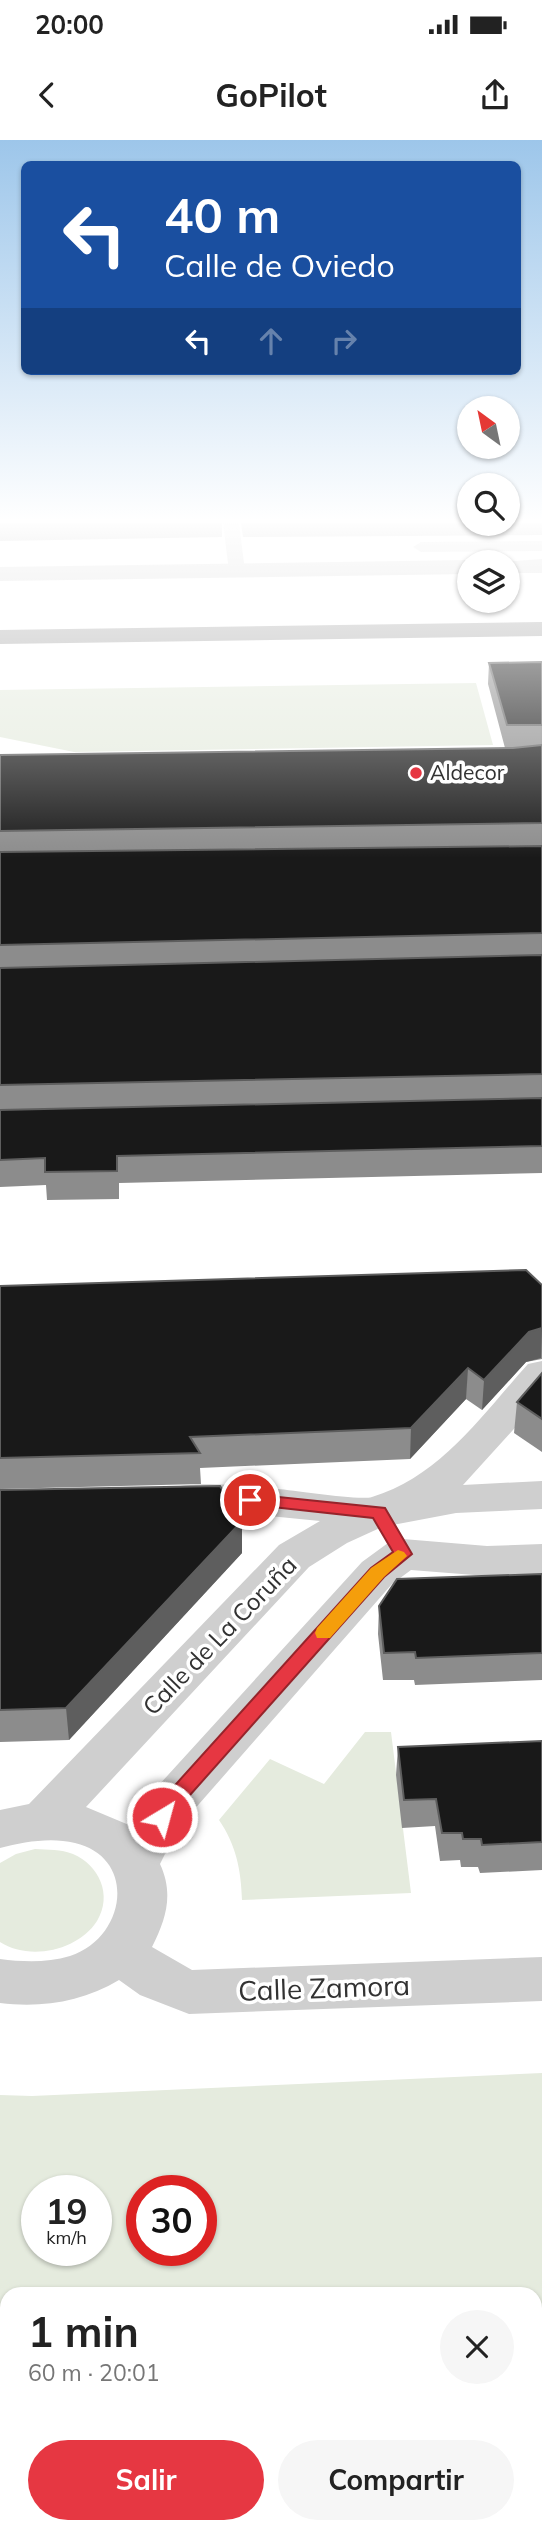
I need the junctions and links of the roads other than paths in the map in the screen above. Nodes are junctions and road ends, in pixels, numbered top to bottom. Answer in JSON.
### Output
{"nodes":[{"id":1,"x":158,"y":635,"type":"edge"},
{"id":2,"x":0,"y":637,"type":"edge"},
{"id":3,"x":542,"y":645,"type":"edge"},
{"id":4,"x":0,"y":652,"type":"edge"},
{"id":5,"x":542,"y":1373,"type":"edge"},
{"id":6,"x":542,"y":1494,"type":"edge"},
{"id":7,"x":139,"y":1501,"type":"edge"},
{"id":8,"x":378,"y":1513,"type":"junction"},
{"id":9,"x":403,"y":1554,"type":"junction"},
{"id":10,"x":542,"y":1559,"type":"edge"},
{"id":11,"x":22,"y":1825,"type":"edge"},
{"id":12,"x":135,"y":1864,"type":"junction"},
{"id":13,"x":118,"y":1952,"type":"junction"},
{"id":14,"x":542,"y":1979,"type":"edge"},
{"id":15,"x":0,"y":1981,"type":"edge"}],
"edges":[{"from":1,"to":2,"type":"highway"},
{"from":3,"to":4,"type":"highway"},
{"from":5,"to":8,"type":"street","name":"Calle de La Coruña"},
{"from":6,"to":8,"type":"street"},
{"from":7,"to":8,"type":"street"},
{"from":8,"to":9,"type":"street"},
{"from":8,"to":11,"type":"street","name":"Calle de La Coruña"},
{"from":9,"to":10,"type":"street"},
{"from":9,"to":12,"type":"street"},
{"from":11,"to":12,"type":"street"},
{"from":12,"to":13,"type":"street"},
{"from":13,"to":14,"type":"street","name":"Calle Zamora"},
{"from":13,"to":15,"type":"street"}]}
